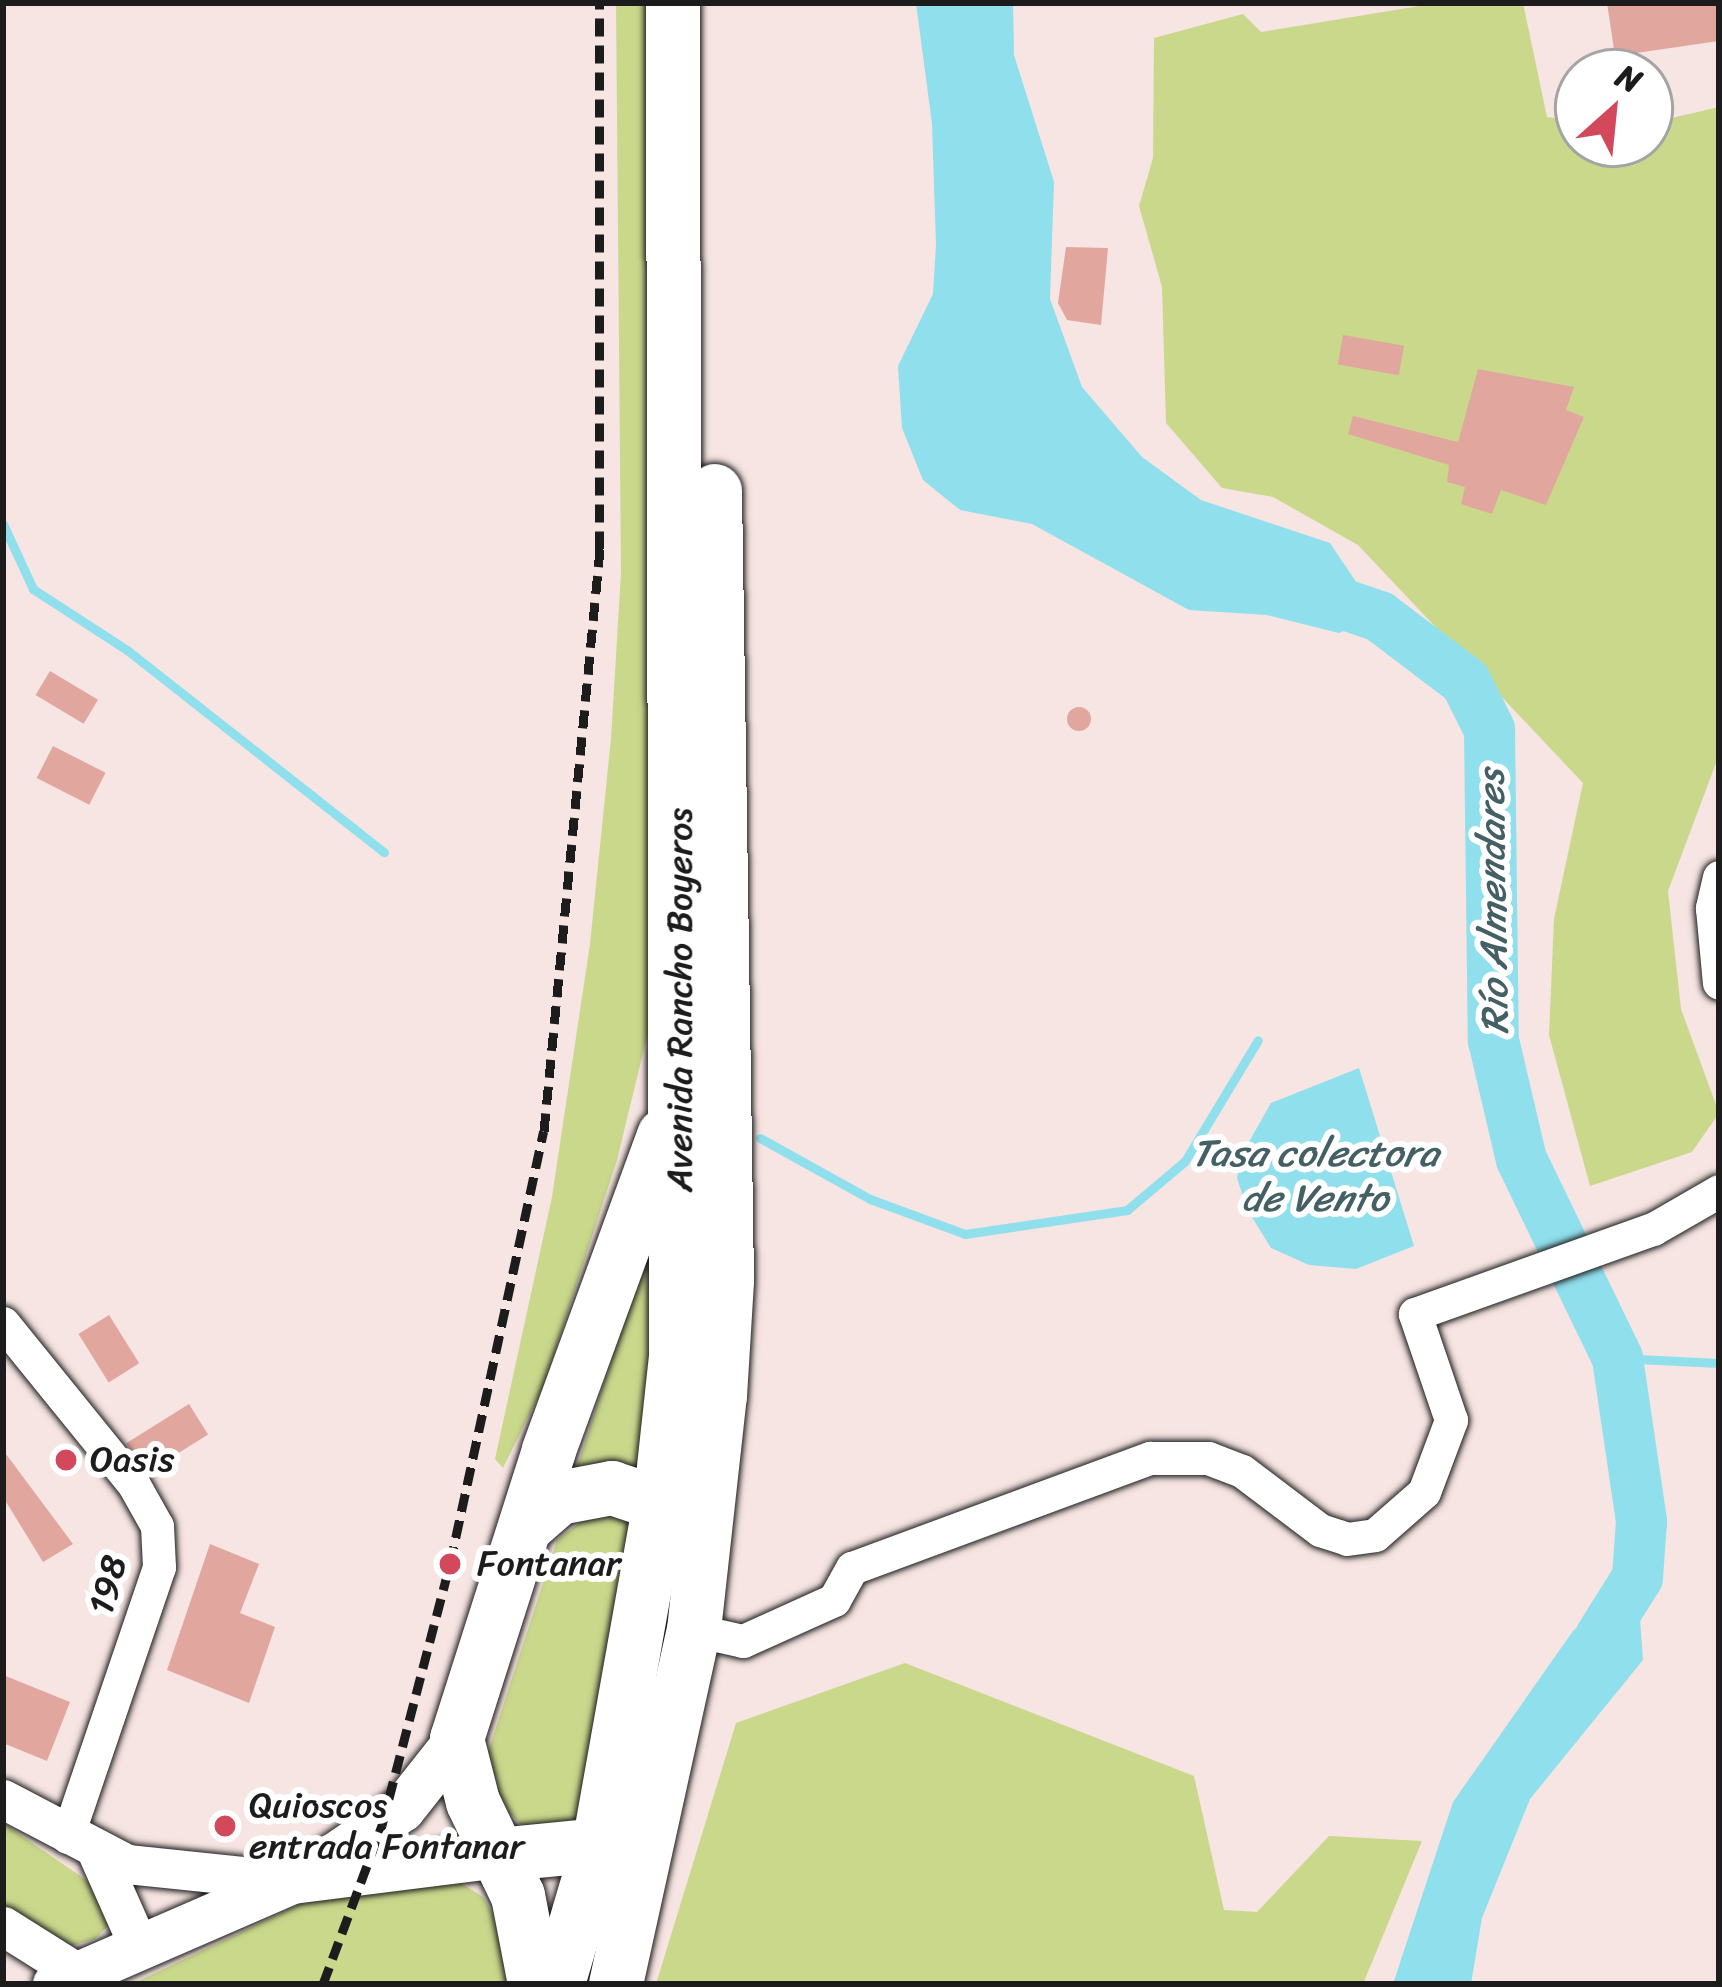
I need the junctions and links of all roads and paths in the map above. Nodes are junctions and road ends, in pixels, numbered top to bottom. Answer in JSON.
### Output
{"nodes":[{"id":1,"x":673,"y":3,"type":"edge"},
{"id":2,"x":709,"y":3,"type":"edge"},
{"id":3,"x":1719,"y":877,"type":"edge"},
{"id":4,"x":1719,"y":982,"type":"edge"},
{"id":5,"x":680,"y":1026,"type":"junction"},
{"id":6,"x":1719,"y":1191,"type":"edge"},
{"id":7,"x":3,"y":1323,"type":"edge"},
{"id":8,"x":660,"y":1504,"type":"junction"},
{"id":9,"x":527,"y":1526,"type":"junction"},
{"id":10,"x":697,"y":1613,"type":"junction"},
{"id":11,"x":457,"y":1739,"type":"junction"},
{"id":12,"x":3,"y":1799,"type":"edge"},
{"id":13,"x":658,"y":1804,"type":"junction"},
{"id":14,"x":81,"y":1844,"type":"junction"},
{"id":15,"x":599,"y":1845,"type":"junction"},
{"id":16,"x":497,"y":1855,"type":"junction"},
{"id":17,"x":292,"y":1881,"type":"junction"},
{"id":18,"x":3,"y":1926,"type":"edge"},
{"id":19,"x":138,"y":1945,"type":"junction"},
{"id":20,"x":66,"y":1979,"type":"edge"},
{"id":21,"x":536,"y":1984,"type":"edge"},
{"id":22,"x":558,"y":1984,"type":"edge"},
{"id":23,"x":616,"y":1984,"type":"edge"}],
"edges":[{"from":1,"to":5,"type":"highway","name":"Avenida Rancho Boyeros"},
{"from":2,"to":10,"type":"highway","name":"Avenida Rancho Boyeros"},
{"from":3,"to":4,"type":"street"},
{"from":5,"to":8,"type":"highway","name":"Avenida Rancho Boyeros"},
{"from":5,"to":9,"type":"highway"},
{"from":6,"to":10,"type":"street"},
{"from":7,"to":14,"type":"street","name":"198"},
{"from":8,"to":9,"type":"highway"},
{"from":8,"to":10,"type":"highway"},
{"from":8,"to":15,"type":"highway","name":"Avenida Rancho Boyeros"},
{"from":9,"to":11,"type":"highway"},
{"from":10,"to":13,"type":"highway","name":"Avenida Rancho Boyeros"},
{"from":11,"to":16,"type":"highway"},
{"from":11,"to":17,"type":"main road"},
{"from":12,"to":14,"type":"street"},
{"from":13,"to":15,"type":"highway"},
{"from":13,"to":23,"type":"highway","name":"Avenida Rancho Boyeros"},
{"from":14,"to":17,"type":"street"},
{"from":14,"to":19,"type":"street"},
{"from":15,"to":16,"type":"highway"},
{"from":15,"to":22,"type":"highway","name":"Avenida Rancho Boyeros"},
{"from":16,"to":17,"type":"main road"},
{"from":16,"to":21,"type":"highway"},
{"from":17,"to":19,"type":"main road"},
{"from":18,"to":20,"type":"street"},
{"from":19,"to":20,"type":"main road"}]}
